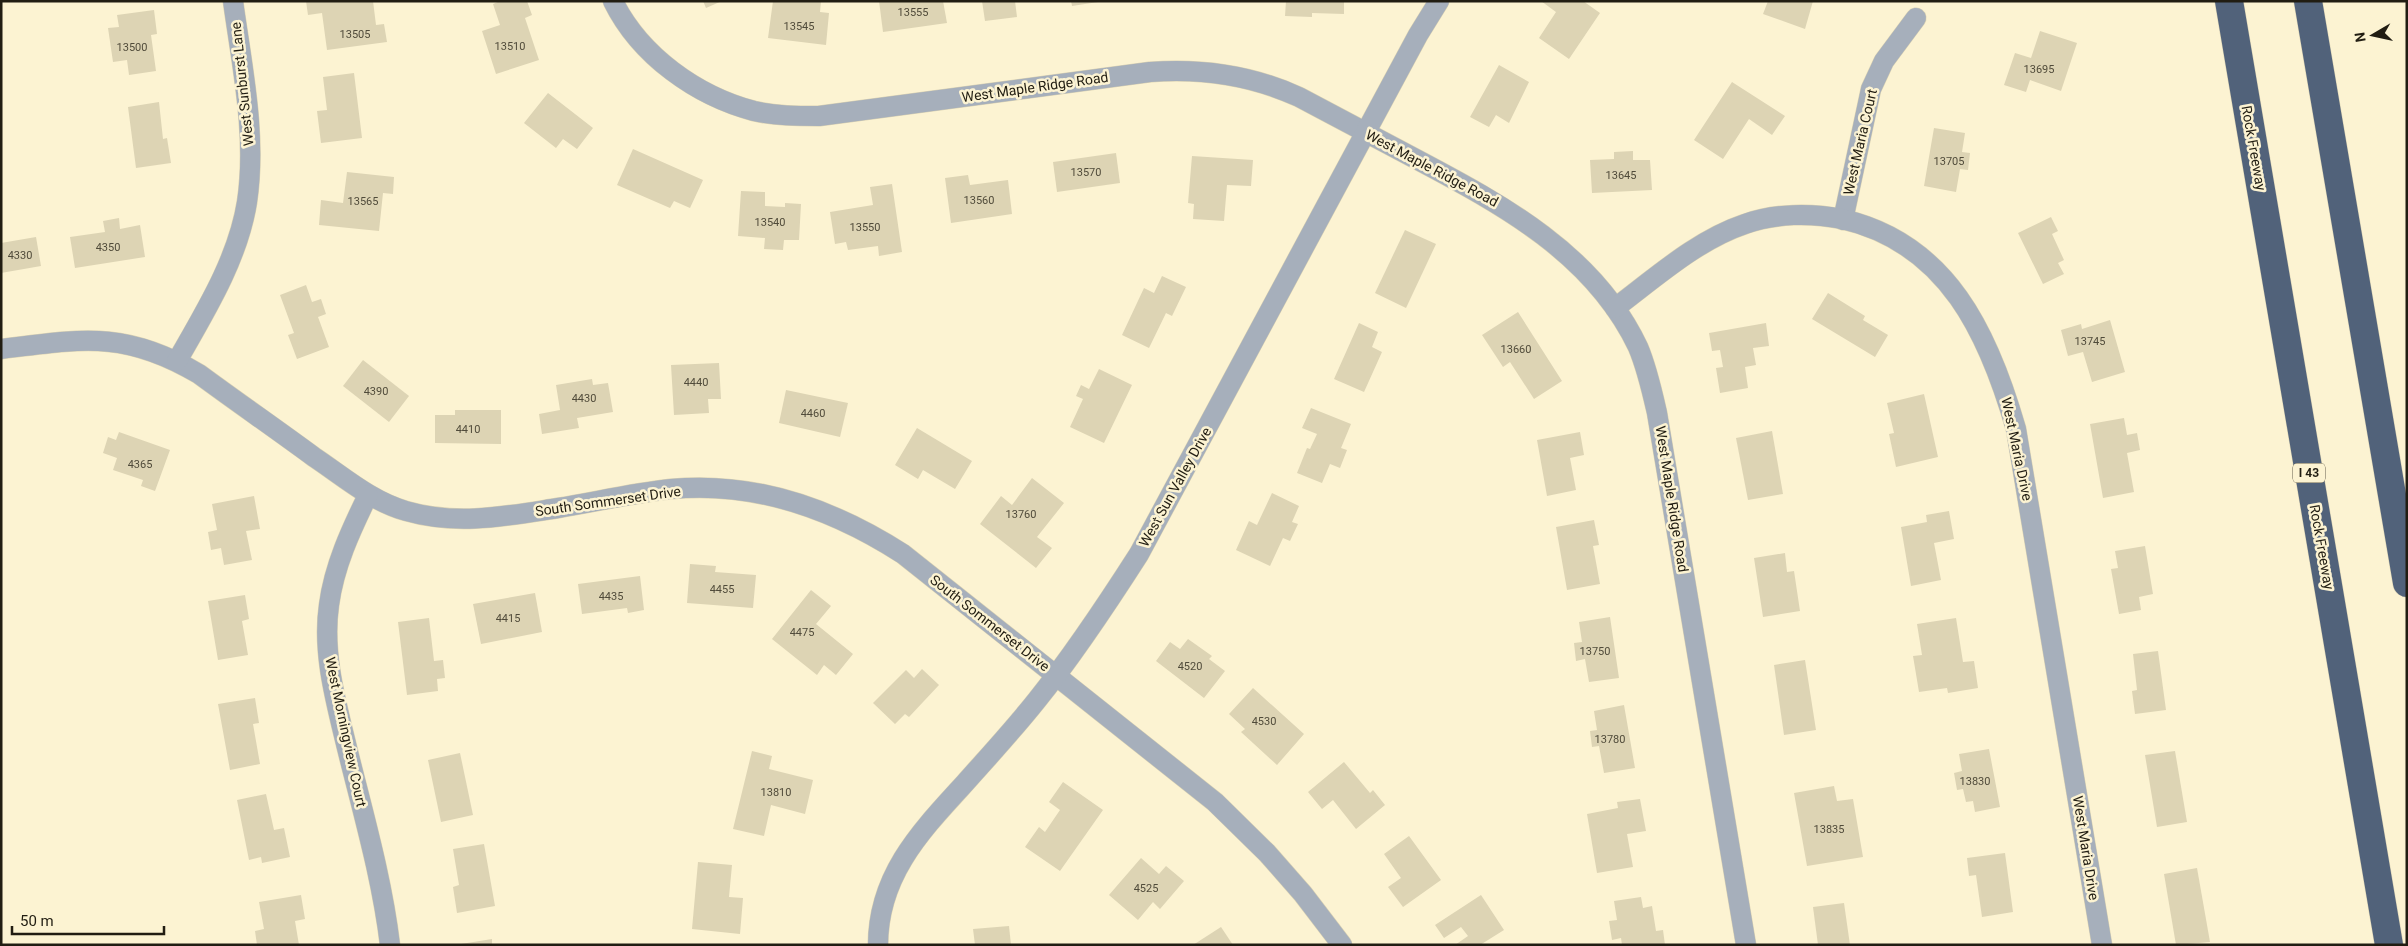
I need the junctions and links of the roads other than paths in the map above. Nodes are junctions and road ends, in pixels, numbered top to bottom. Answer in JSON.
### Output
{"nodes":[{"id":1,"x":233,"y":1,"type":"edge"},
{"id":2,"x":613,"y":1,"type":"edge"},
{"id":3,"x":1439,"y":1,"type":"edge"},
{"id":4,"x":2229,"y":1,"type":"edge"},
{"id":5,"x":2308,"y":1,"type":"edge"},
{"id":6,"x":1916,"y":18,"type":"dead end"},
{"id":7,"x":1365,"y":132,"type":"junction"},
{"id":8,"x":1843,"y":220,"type":"junction"},
{"id":9,"x":1614,"y":308,"type":"junction"},
{"id":10,"x":1,"y":350,"type":"edge"},
{"id":11,"x":177,"y":361,"type":"junction"},
{"id":12,"x":368,"y":495,"type":"junction"},
{"id":13,"x":2407,"y":583,"type":"edge"},
{"id":14,"x":1056,"y":675,"type":"junction"},
{"id":15,"x":390,"y":945,"type":"edge"},
{"id":16,"x":878,"y":945,"type":"edge"},
{"id":17,"x":1342,"y":945,"type":"edge"},
{"id":18,"x":1746,"y":945,"type":"edge"},
{"id":19,"x":2102,"y":945,"type":"edge"},
{"id":20,"x":2389,"y":945,"type":"edge"}],
"edges":[{"from":1,"to":11,"type":"street","name":"West Sunburst Lane"},
{"from":2,"to":7,"type":"street","name":"West Maple Ridge Road"},
{"from":3,"to":7,"type":"street","name":"West Sun Valley Drive"},
{"from":4,"to":20,"type":"highway","name":"Rock Freeway","number":"I 43"},
{"from":5,"to":13,"type":"highway"},
{"from":6,"to":8,"type":"street","name":"West Maria Court"},
{"from":7,"to":9,"type":"street","name":"West Maple Ridge Road"},
{"from":7,"to":14,"type":"street","name":"West Sun Valley Drive"},
{"from":8,"to":9,"type":"street","name":"West Maria Drive"},
{"from":8,"to":19,"type":"street","name":"West Maria Drive"},
{"from":9,"to":18,"type":"street","name":"West Maple Ridge Road"},
{"from":10,"to":11,"type":"street","name":"South Sommerset Drive"},
{"from":11,"to":12,"type":"street","name":"South Sommerset Drive"},
{"from":12,"to":14,"type":"street","name":"South Sommerset Drive"},
{"from":12,"to":15,"type":"street","name":"West Morningview Court"},
{"from":14,"to":16,"type":"street","name":"West Sun Valley Drive"},
{"from":14,"to":17,"type":"street","name":"South Sommerset Drive"}]}
